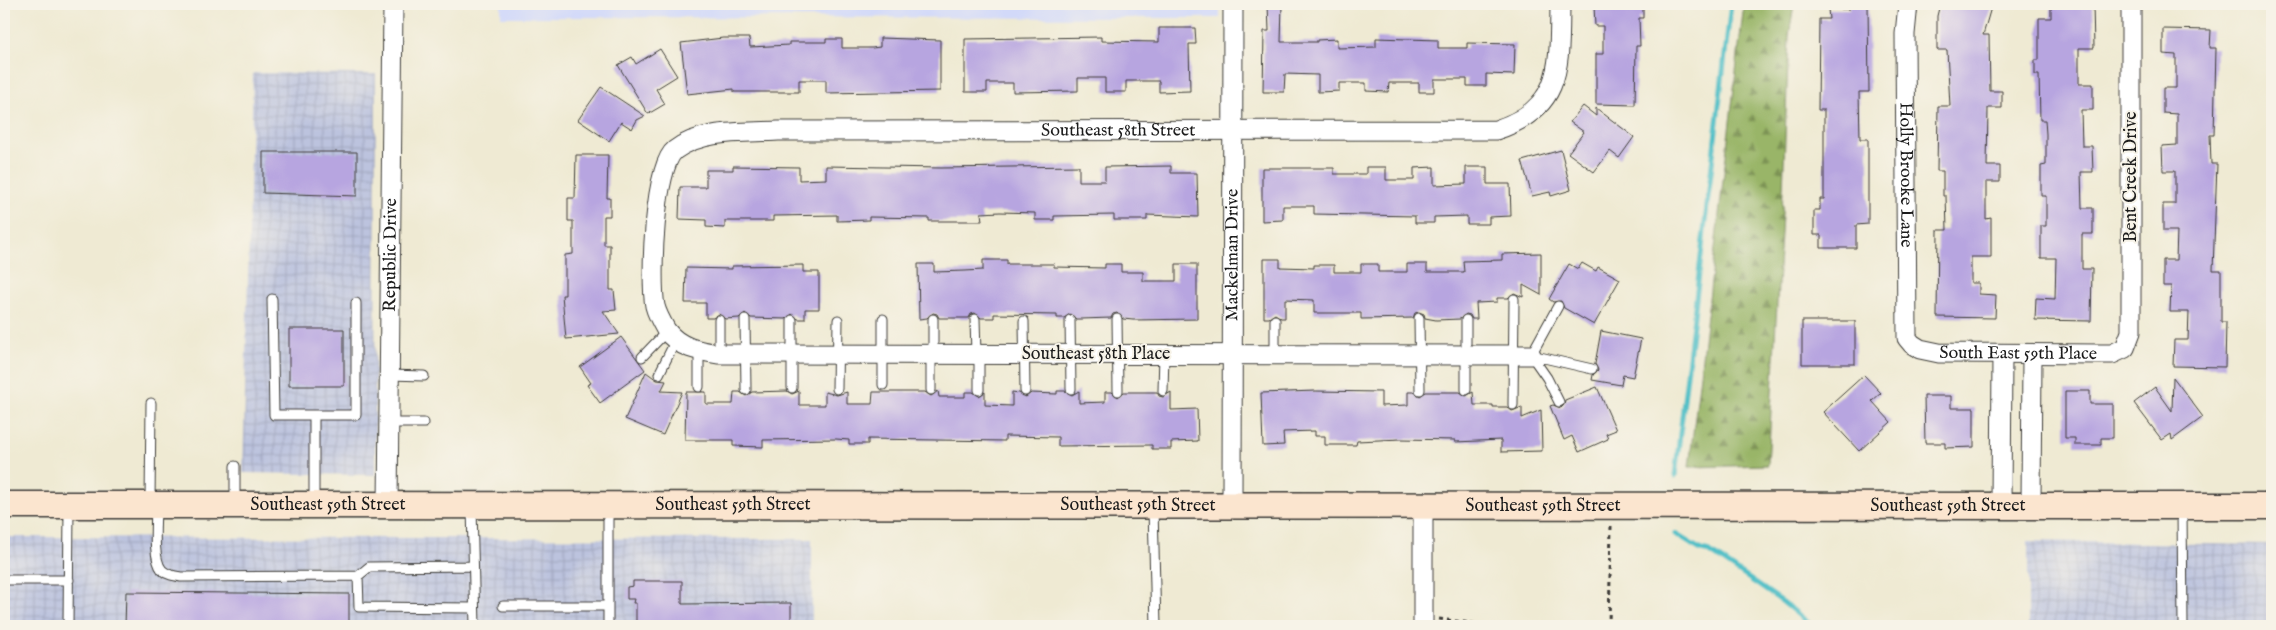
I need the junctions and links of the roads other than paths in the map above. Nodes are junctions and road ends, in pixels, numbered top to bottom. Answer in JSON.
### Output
{"nodes":[{"id":1,"x":392,"y":4,"type":"edge"},
{"id":2,"x":1233,"y":4,"type":"edge"},
{"id":3,"x":1560,"y":4,"type":"edge"},
{"id":4,"x":1908,"y":4,"type":"edge"},
{"id":5,"x":2130,"y":4,"type":"edge"},
{"id":6,"x":1233,"y":130,"type":"junction"},
{"id":7,"x":272,"y":299,"type":"dead end"},
{"id":8,"x":1514,"y":299,"type":"dead end"},
{"id":9,"x":356,"y":303,"type":"dead end"},
{"id":10,"x":1558,"y":306,"type":"dead end"},
{"id":11,"x":1419,"y":318,"type":"dead end"},
{"id":12,"x":745,"y":319,"type":"dead end"},
{"id":13,"x":883,"y":319,"type":"dead end"},
{"id":14,"x":933,"y":319,"type":"dead end"},
{"id":15,"x":975,"y":319,"type":"dead end"},
{"id":16,"x":1118,"y":319,"type":"dead end"},
{"id":17,"x":719,"y":320,"type":"dead end"},
{"id":18,"x":792,"y":320,"type":"dead end"},
{"id":19,"x":838,"y":320,"type":"dead end"},
{"id":20,"x":1070,"y":320,"type":"dead end"},
{"id":21,"x":1275,"y":320,"type":"dead end"},
{"id":22,"x":1466,"y":320,"type":"dead end"},
{"id":23,"x":1024,"y":321,"type":"dead end"},
{"id":24,"x":671,"y":336,"type":"junction"},
{"id":25,"x":1912,"y":344,"type":"joint"},
{"id":26,"x":2125,"y":348,"type":"joint"},
{"id":27,"x":699,"y":351,"type":"junction"},
{"id":28,"x":719,"y":354,"type":"junction"},
{"id":29,"x":745,"y":354,"type":"junction"},
{"id":30,"x":792,"y":354,"type":"junction"},
{"id":31,"x":837,"y":354,"type":"junction"},
{"id":32,"x":883,"y":354,"type":"junction"},
{"id":33,"x":932,"y":354,"type":"junction"},
{"id":34,"x":977,"y":354,"type":"junction"},
{"id":35,"x":1025,"y":354,"type":"junction"},
{"id":36,"x":1070,"y":354,"type":"junction"},
{"id":37,"x":1118,"y":354,"type":"junction"},
{"id":38,"x":1164,"y":354,"type":"junction"},
{"id":39,"x":1234,"y":354,"type":"junction"},
{"id":40,"x":1275,"y":354,"type":"junction"},
{"id":41,"x":1419,"y":354,"type":"junction"},
{"id":42,"x":1466,"y":354,"type":"junction"},
{"id":43,"x":1522,"y":354,"type":"junction"},
{"id":44,"x":2002,"y":354,"type":"junction"},
{"id":45,"x":2032,"y":354,"type":"junction"},
{"id":46,"x":642,"y":357,"type":"dead end"},
{"id":47,"x":1592,"y":369,"type":"dead end"},
{"id":48,"x":659,"y":374,"type":"dead end"},
{"id":49,"x":390,"y":375,"type":"junction"},
{"id":50,"x":424,"y":376,"type":"dead end"},
{"id":51,"x":883,"y":385,"type":"dead end"},
{"id":52,"x":699,"y":387,"type":"dead end"},
{"id":53,"x":792,"y":388,"type":"dead end"},
{"id":54,"x":837,"y":389,"type":"dead end"},
{"id":55,"x":1071,"y":389,"type":"dead end"},
{"id":56,"x":746,"y":390,"type":"dead end"},
{"id":57,"x":931,"y":390,"type":"dead end"},
{"id":58,"x":978,"y":390,"type":"dead end"},
{"id":59,"x":1420,"y":390,"type":"dead end"},
{"id":60,"x":1466,"y":390,"type":"dead end"},
{"id":61,"x":1024,"y":391,"type":"dead end"},
{"id":62,"x":1118,"y":391,"type":"dead end"},
{"id":63,"x":1164,"y":391,"type":"dead end"},
{"id":64,"x":151,"y":402,"type":"dead end"},
{"id":65,"x":1559,"y":402,"type":"dead end"},
{"id":66,"x":1513,"y":404,"type":"dead end"},
{"id":67,"x":314,"y":415,"type":"junction"},
{"id":68,"x":389,"y":423,"type":"junction"},
{"id":69,"x":424,"y":423,"type":"dead end"},
{"id":70,"x":235,"y":466,"type":"dead end"},
{"id":71,"x":4,"y":505,"type":"edge"},
{"id":72,"x":69,"y":505,"type":"junction"},
{"id":73,"x":153,"y":505,"type":"junction"},
{"id":74,"x":235,"y":505,"type":"junction"},
{"id":75,"x":314,"y":505,"type":"junction"},
{"id":76,"x":388,"y":505,"type":"junction"},
{"id":77,"x":472,"y":505,"type":"junction"},
{"id":78,"x":608,"y":505,"type":"junction"},
{"id":79,"x":1153,"y":505,"type":"junction"},
{"id":80,"x":1232,"y":505,"type":"junction"},
{"id":81,"x":1423,"y":505,"type":"junction"},
{"id":82,"x":2001,"y":505,"type":"junction"},
{"id":83,"x":2032,"y":505,"type":"junction"},
{"id":84,"x":2182,"y":506,"type":"junction"},
{"id":85,"x":2272,"y":506,"type":"edge"},
{"id":86,"x":473,"y":566,"type":"junction"},
{"id":87,"x":358,"y":576,"type":"junction"},
{"id":88,"x":4,"y":580,"type":"edge"},
{"id":89,"x":68,"y":580,"type":"junction"},
{"id":90,"x":503,"y":606,"type":"dead end"},
{"id":91,"x":608,"y":606,"type":"junction"},
{"id":92,"x":474,"y":608,"type":"junction"},
{"id":93,"x":1423,"y":622,"type":"edge"},
{"id":94,"x":68,"y":626,"type":"edge"},
{"id":95,"x":475,"y":626,"type":"edge"},
{"id":96,"x":608,"y":626,"type":"edge"},
{"id":97,"x":1156,"y":626,"type":"edge"},
{"id":98,"x":2183,"y":626,"type":"edge"}],
"edges":[{"from":1,"to":49,"type":"street","name":"Republic Drive"},
{"from":2,"to":6,"type":"street","name":"Mackelman Drive"},
{"from":3,"to":6,"type":"street","name":"Southeast 58th Street"},
{"from":4,"to":25,"type":"street","name":"Holly Brooke Lane"},
{"from":5,"to":26,"type":"street","name":"Bent Creek Drive"},
{"from":6,"to":24,"type":"street","name":"Southeast 58th Street"},
{"from":6,"to":39,"type":"street","name":"Mackelman Drive"},
{"from":7,"to":67,"type":"lane"},
{"from":8,"to":43,"type":"lane"},
{"from":9,"to":67,"type":"lane"},
{"from":10,"to":43,"type":"lane"},
{"from":11,"to":41,"type":"lane"},
{"from":12,"to":29,"type":"lane"},
{"from":13,"to":32,"type":"lane"},
{"from":14,"to":33,"type":"lane"},
{"from":15,"to":34,"type":"lane"},
{"from":16,"to":37,"type":"lane"},
{"from":17,"to":28,"type":"lane"},
{"from":18,"to":30,"type":"lane"},
{"from":19,"to":31,"type":"lane"},
{"from":20,"to":36,"type":"lane"},
{"from":21,"to":40,"type":"lane"},
{"from":22,"to":42,"type":"lane"},
{"from":23,"to":35,"type":"lane"},
{"from":24,"to":27,"type":"street","name":"Southeast 58th Place"},
{"from":24,"to":46,"type":"lane"},
{"from":24,"to":48,"type":"lane"},
{"from":25,"to":44,"type":"street","name":"South East 59th Place"},
{"from":26,"to":45,"type":"street","name":"South East 59th Place"},
{"from":27,"to":28,"type":"street","name":"Southeast 58th Place"},
{"from":27,"to":52,"type":"lane"},
{"from":28,"to":29,"type":"street","name":"Southeast 58th Place"},
{"from":29,"to":30,"type":"street","name":"Southeast 58th Place"},
{"from":29,"to":56,"type":"lane"},
{"from":30,"to":31,"type":"street","name":"Southeast 58th Place"},
{"from":30,"to":53,"type":"lane"},
{"from":31,"to":32,"type":"street","name":"Southeast 58th Place"},
{"from":31,"to":54,"type":"lane"},
{"from":32,"to":33,"type":"street","name":"Southeast 58th Place"},
{"from":32,"to":51,"type":"lane"},
{"from":33,"to":34,"type":"street","name":"Southeast 58th Place"},
{"from":33,"to":57,"type":"lane"},
{"from":34,"to":35,"type":"street","name":"Southeast 58th Place"},
{"from":34,"to":58,"type":"lane"},
{"from":35,"to":36,"type":"street","name":"Southeast 58th Place"},
{"from":35,"to":61,"type":"lane"},
{"from":36,"to":37,"type":"street","name":"Southeast 58th Place"},
{"from":36,"to":55,"type":"lane"},
{"from":37,"to":38,"type":"street","name":"Southeast 58th Place"},
{"from":37,"to":62,"type":"lane"},
{"from":38,"to":39,"type":"street","name":"Southeast 58th Place"},
{"from":38,"to":63,"type":"lane"},
{"from":39,"to":40,"type":"street","name":"Southeast 58th Place"},
{"from":39,"to":80,"type":"street","name":"Mackelman Drive"},
{"from":40,"to":41,"type":"street","name":"Southeast 58th Place"},
{"from":41,"to":42,"type":"street","name":"Southeast 58th Place"},
{"from":41,"to":59,"type":"lane"},
{"from":42,"to":43,"type":"street","name":"Southeast 58th Place"},
{"from":42,"to":60,"type":"lane"},
{"from":43,"to":47,"type":"lane"},
{"from":43,"to":65,"type":"lane"},
{"from":43,"to":66,"type":"lane"},
{"from":44,"to":45,"type":"street","name":"South East 59th Place"},
{"from":44,"to":82,"type":"street"},
{"from":45,"to":83,"type":"street"},
{"from":49,"to":50,"type":"lane"},
{"from":49,"to":68,"type":"street","name":"Republic Drive"},
{"from":64,"to":73,"type":"lane"},
{"from":67,"to":75,"type":"lane"},
{"from":68,"to":69,"type":"lane"},
{"from":68,"to":76,"type":"street","name":"Republic Drive"},
{"from":70,"to":74,"type":"lane"},
{"from":71,"to":72,"type":"main road","name":"Southeast 59th Street"},
{"from":72,"to":73,"type":"main road","name":"Southeast 59th Street"},
{"from":72,"to":89,"type":"lane"},
{"from":73,"to":74,"type":"main road","name":"Southeast 59th Street"},
{"from":73,"to":87,"type":"lane"},
{"from":74,"to":75,"type":"main road","name":"Southeast 59th Street"},
{"from":75,"to":76,"type":"main road","name":"Southeast 59th Street"},
{"from":76,"to":77,"type":"main road","name":"Southeast 59th Street"},
{"from":77,"to":78,"type":"main road","name":"Southeast 59th Street"},
{"from":77,"to":86,"type":"lane"},
{"from":78,"to":79,"type":"main road","name":"Southeast 59th Street"},
{"from":78,"to":91,"type":"lane"},
{"from":79,"to":80,"type":"main road","name":"Southeast 59th Street"},
{"from":79,"to":97,"type":"lane"},
{"from":80,"to":81,"type":"main road","name":"Southeast 59th Street"},
{"from":81,"to":82,"type":"main road","name":"Southeast 59th Street"},
{"from":81,"to":93,"type":"street"},
{"from":82,"to":83,"type":"main road","name":"Southeast 59th Street"},
{"from":83,"to":84,"type":"main road","name":"Southeast 59th Street"},
{"from":84,"to":85,"type":"main road","name":"Southeast 59th Street"},
{"from":84,"to":98,"type":"lane"},
{"from":86,"to":87,"type":"lane"},
{"from":86,"to":92,"type":"lane"},
{"from":87,"to":92,"type":"lane"},
{"from":88,"to":89,"type":"lane"},
{"from":89,"to":94,"type":"lane"},
{"from":90,"to":91,"type":"lane"},
{"from":91,"to":96,"type":"lane"},
{"from":92,"to":95,"type":"lane"}]}
